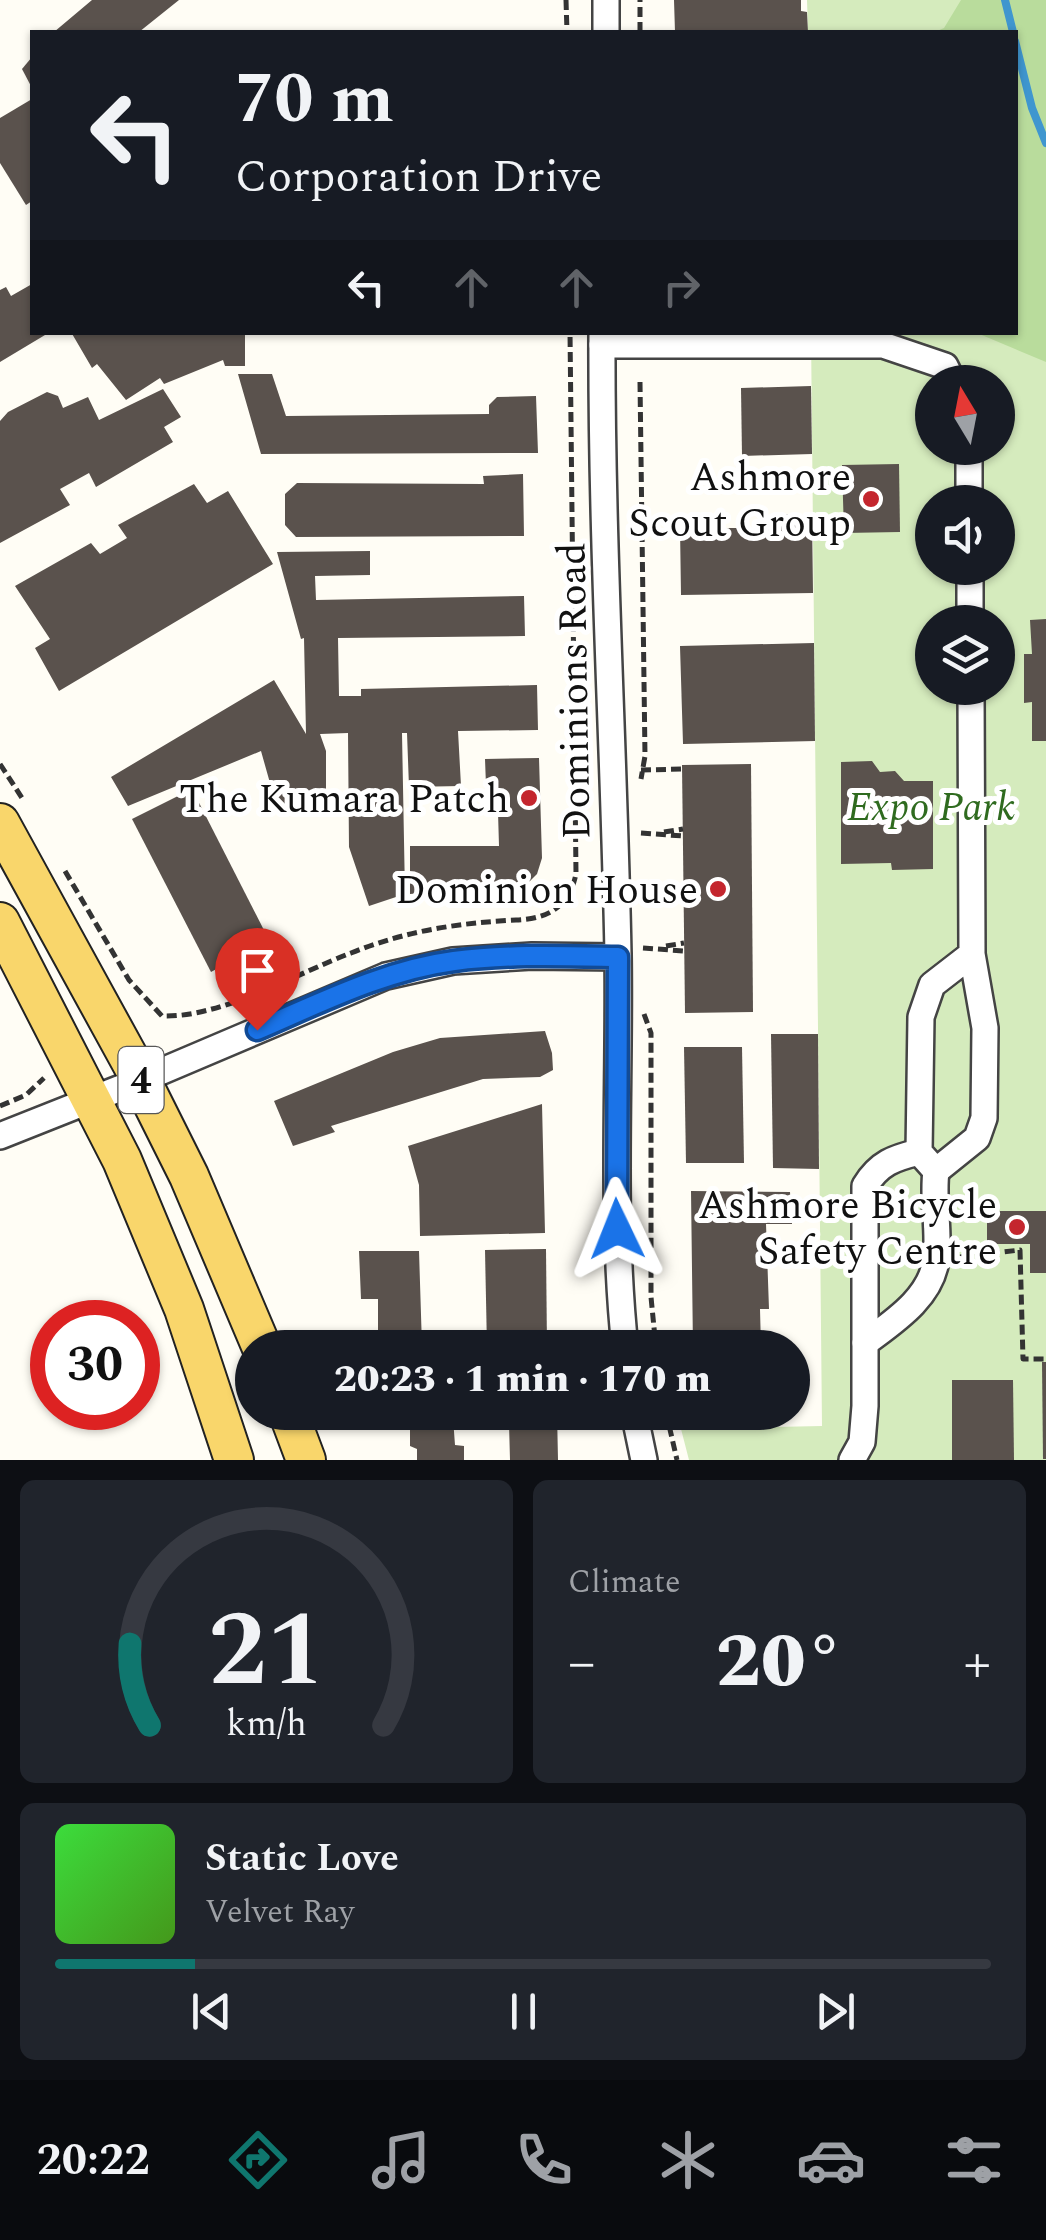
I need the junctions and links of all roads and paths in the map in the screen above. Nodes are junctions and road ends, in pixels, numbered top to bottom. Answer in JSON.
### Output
{"nodes":[{"id":1,"x":566,"y":0,"type":"edge"},
{"id":2,"x":606,"y":0,"type":"edge"},
{"id":3,"x":640,"y":0,"type":"edge"},
{"id":4,"x":566,"y":30,"type":"edge"},
{"id":5,"x":606,"y":30,"type":"edge"},
{"id":6,"x":640,"y":30,"type":"edge"},
{"id":7,"x":570,"y":335,"type":"edge"},
{"id":8,"x":602,"y":339,"type":"edge"},
{"id":9,"x":941,"y":365,"type":"edge"},
{"id":10,"x":640,"y":382,"type":"dead end"},
{"id":11,"x":971,"y":705,"type":"edge"},
{"id":12,"x":0,"y":764,"type":"edge"},
{"id":13,"x":682,"y":768,"type":"dead end"},
{"id":14,"x":641,"y":770,"type":"junction"},
{"id":15,"x":641,"y":793,"type":"dead end"},
{"id":16,"x":14,"y":816,"type":"edge"},
{"id":17,"x":683,"y":832,"type":"dead end"},
{"id":18,"x":641,"y":833,"type":"dead end"},
{"id":19,"x":59,"y":860,"type":"dead end"},
{"id":20,"x":0,"y":922,"type":"edge"},
{"id":21,"x":684,"y":942,"type":"dead end"},
{"id":22,"x":658,"y":948,"type":"junction"},
{"id":23,"x":684,"y":951,"type":"dead end"},
{"id":24,"x":972,"y":954,"type":"junction"},
{"id":25,"x":618,"y":957,"type":"junction"},
{"id":26,"x":643,"y":964,"type":"dead end"},
{"id":27,"x":643,"y":1013,"type":"dead end"},
{"id":28,"x":48,"y":1071,"type":"dead end"},
{"id":29,"x":141,"y":1080,"type":"junction"},
{"id":30,"x":92,"y":1100,"type":"junction"},
{"id":31,"x":0,"y":1106,"type":"edge"},
{"id":32,"x":0,"y":1136,"type":"edge"},
{"id":33,"x":928,"y":1161,"type":"junction"},
{"id":34,"x":936,"y":1260,"type":"junction"},
{"id":35,"x":254,"y":1330,"type":"edge"},
{"id":36,"x":624,"y":1330,"type":"edge"},
{"id":37,"x":654,"y":1330,"type":"edge"},
{"id":38,"x":864,"y":1344,"type":"junction"},
{"id":39,"x":1046,"y":1358,"type":"edge"},
{"id":40,"x":295,"y":1430,"type":"edge"},
{"id":41,"x":638,"y":1430,"type":"edge"},
{"id":42,"x":670,"y":1430,"type":"edge"},
{"id":43,"x":234,"y":1460,"type":"edge"},
{"id":44,"x":306,"y":1460,"type":"edge"},
{"id":45,"x":644,"y":1460,"type":"edge"},
{"id":46,"x":677,"y":1460,"type":"edge"},
{"id":47,"x":852,"y":1460,"type":"edge"}],
"edges":[{"from":1,"to":4,"type":"path"},
{"from":2,"to":5,"type":"street"},
{"from":3,"to":6,"type":"path"},
{"from":7,"to":19,"type":"path"},
{"from":8,"to":9,"type":"street"},
{"from":8,"to":25,"type":"street","name":"Dominions Road"},
{"from":10,"to":14,"type":"path"},
{"from":11,"to":24,"type":"street"},
{"from":12,"to":16,"type":"path"},
{"from":13,"to":14,"type":"path"},
{"from":14,"to":15,"type":"path"},
{"from":16,"to":29,"type":"main road","number":"4"},
{"from":17,"to":18,"type":"path"},
{"from":20,"to":30,"type":"main road","number":"4"},
{"from":21,"to":22,"type":"path"},
{"from":22,"to":23,"type":"path"},
{"from":22,"to":26,"type":"path"},
{"from":24,"to":33,"type":"street"},
{"from":24,"to":33,"type":"street"},
{"from":25,"to":29,"type":"street"},
{"from":25,"to":36,"type":"street","name":"Dominions Road"},
{"from":27,"to":37,"type":"path"},
{"from":28,"to":31,"type":"path"},
{"from":29,"to":30,"type":"street"},
{"from":29,"to":35,"type":"main road","number":"4"},
{"from":30,"to":32,"type":"street"},
{"from":30,"to":43,"type":"main road","number":"4"},
{"from":33,"to":34,"type":"street"},
{"from":33,"to":38,"type":"street"},
{"from":34,"to":38,"type":"street"},
{"from":34,"to":39,"type":"path"},
{"from":38,"to":47,"type":"street"},
{"from":40,"to":44,"type":"main road"},
{"from":41,"to":45,"type":"street"},
{"from":42,"to":46,"type":"path"}]}
